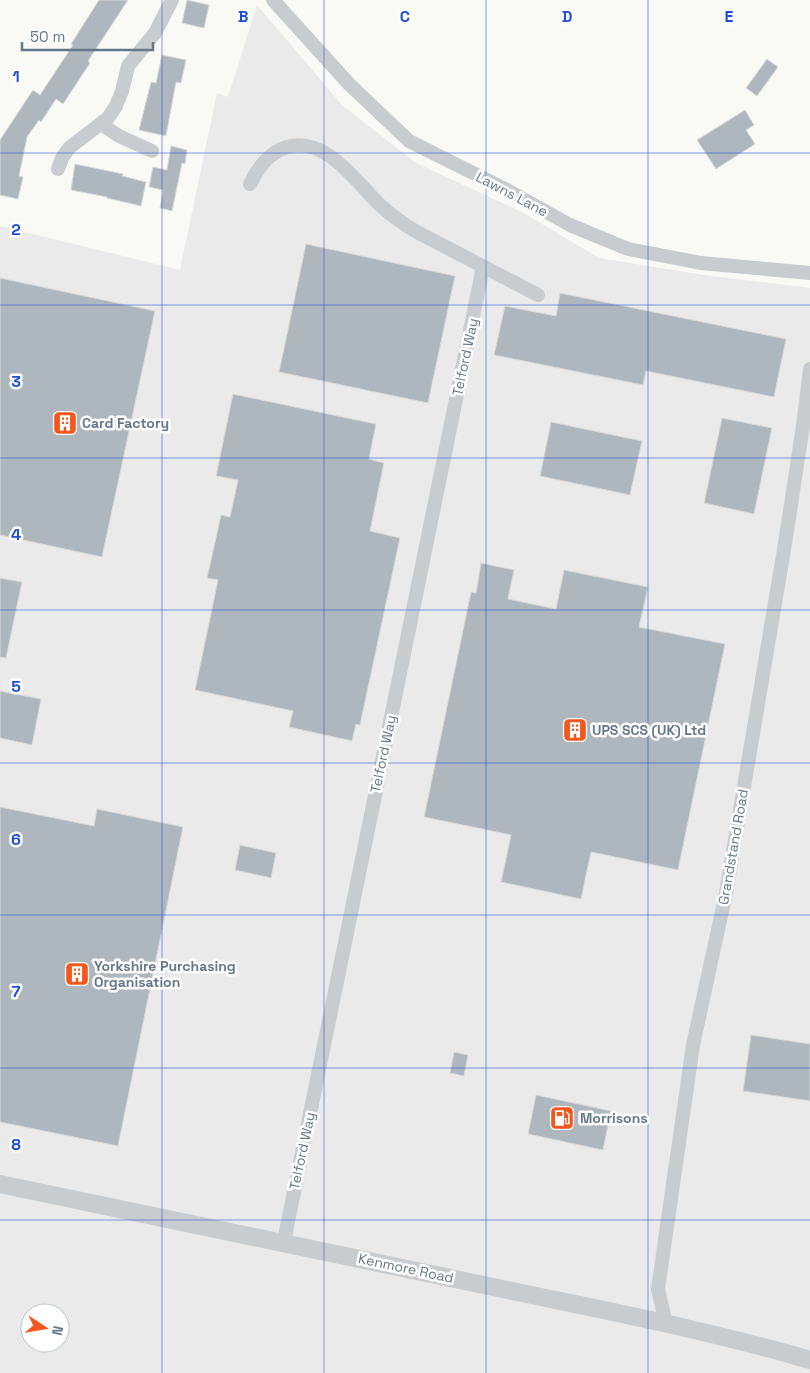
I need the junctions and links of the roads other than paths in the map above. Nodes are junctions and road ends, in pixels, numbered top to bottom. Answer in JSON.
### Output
{"nodes":[{"id":1,"x":172,"y":0,"type":"edge"},
{"id":2,"x":273,"y":0,"type":"edge"},
{"id":3,"x":101,"y":124,"type":"junction"},
{"id":4,"x":152,"y":151,"type":"dead end"},
{"id":5,"x":58,"y":170,"type":"dead end"},
{"id":6,"x":250,"y":184,"type":"dead end"},
{"id":7,"x":484,"y":266,"type":"junction"},
{"id":8,"x":810,"y":273,"type":"edge"},
{"id":9,"x":538,"y":295,"type":"dead end"},
{"id":10,"x":810,"y":369,"type":"edge"},
{"id":11,"x":0,"y":1184,"type":"edge"},
{"id":12,"x":284,"y":1241,"type":"junction"},
{"id":13,"x":666,"y":1324,"type":"junction"},
{"id":14,"x":810,"y":1360,"type":"edge"}],
"edges":[{"from":1,"to":3,"type":"street"},
{"from":2,"to":8,"type":"street","name":"Lawns Lane"},
{"from":3,"to":4,"type":"street"},
{"from":3,"to":5,"type":"street"},
{"from":6,"to":7,"type":"street"},
{"from":7,"to":9,"type":"street"},
{"from":7,"to":12,"type":"street","name":"Telford Way"},
{"from":10,"to":13,"type":"street","name":"Grandstand Road"},
{"from":11,"to":12,"type":"street","name":"Kenmore Road"},
{"from":12,"to":13,"type":"street","name":"Kenmore Road"},
{"from":13,"to":14,"type":"street","name":"Kenmore Road"}]}
